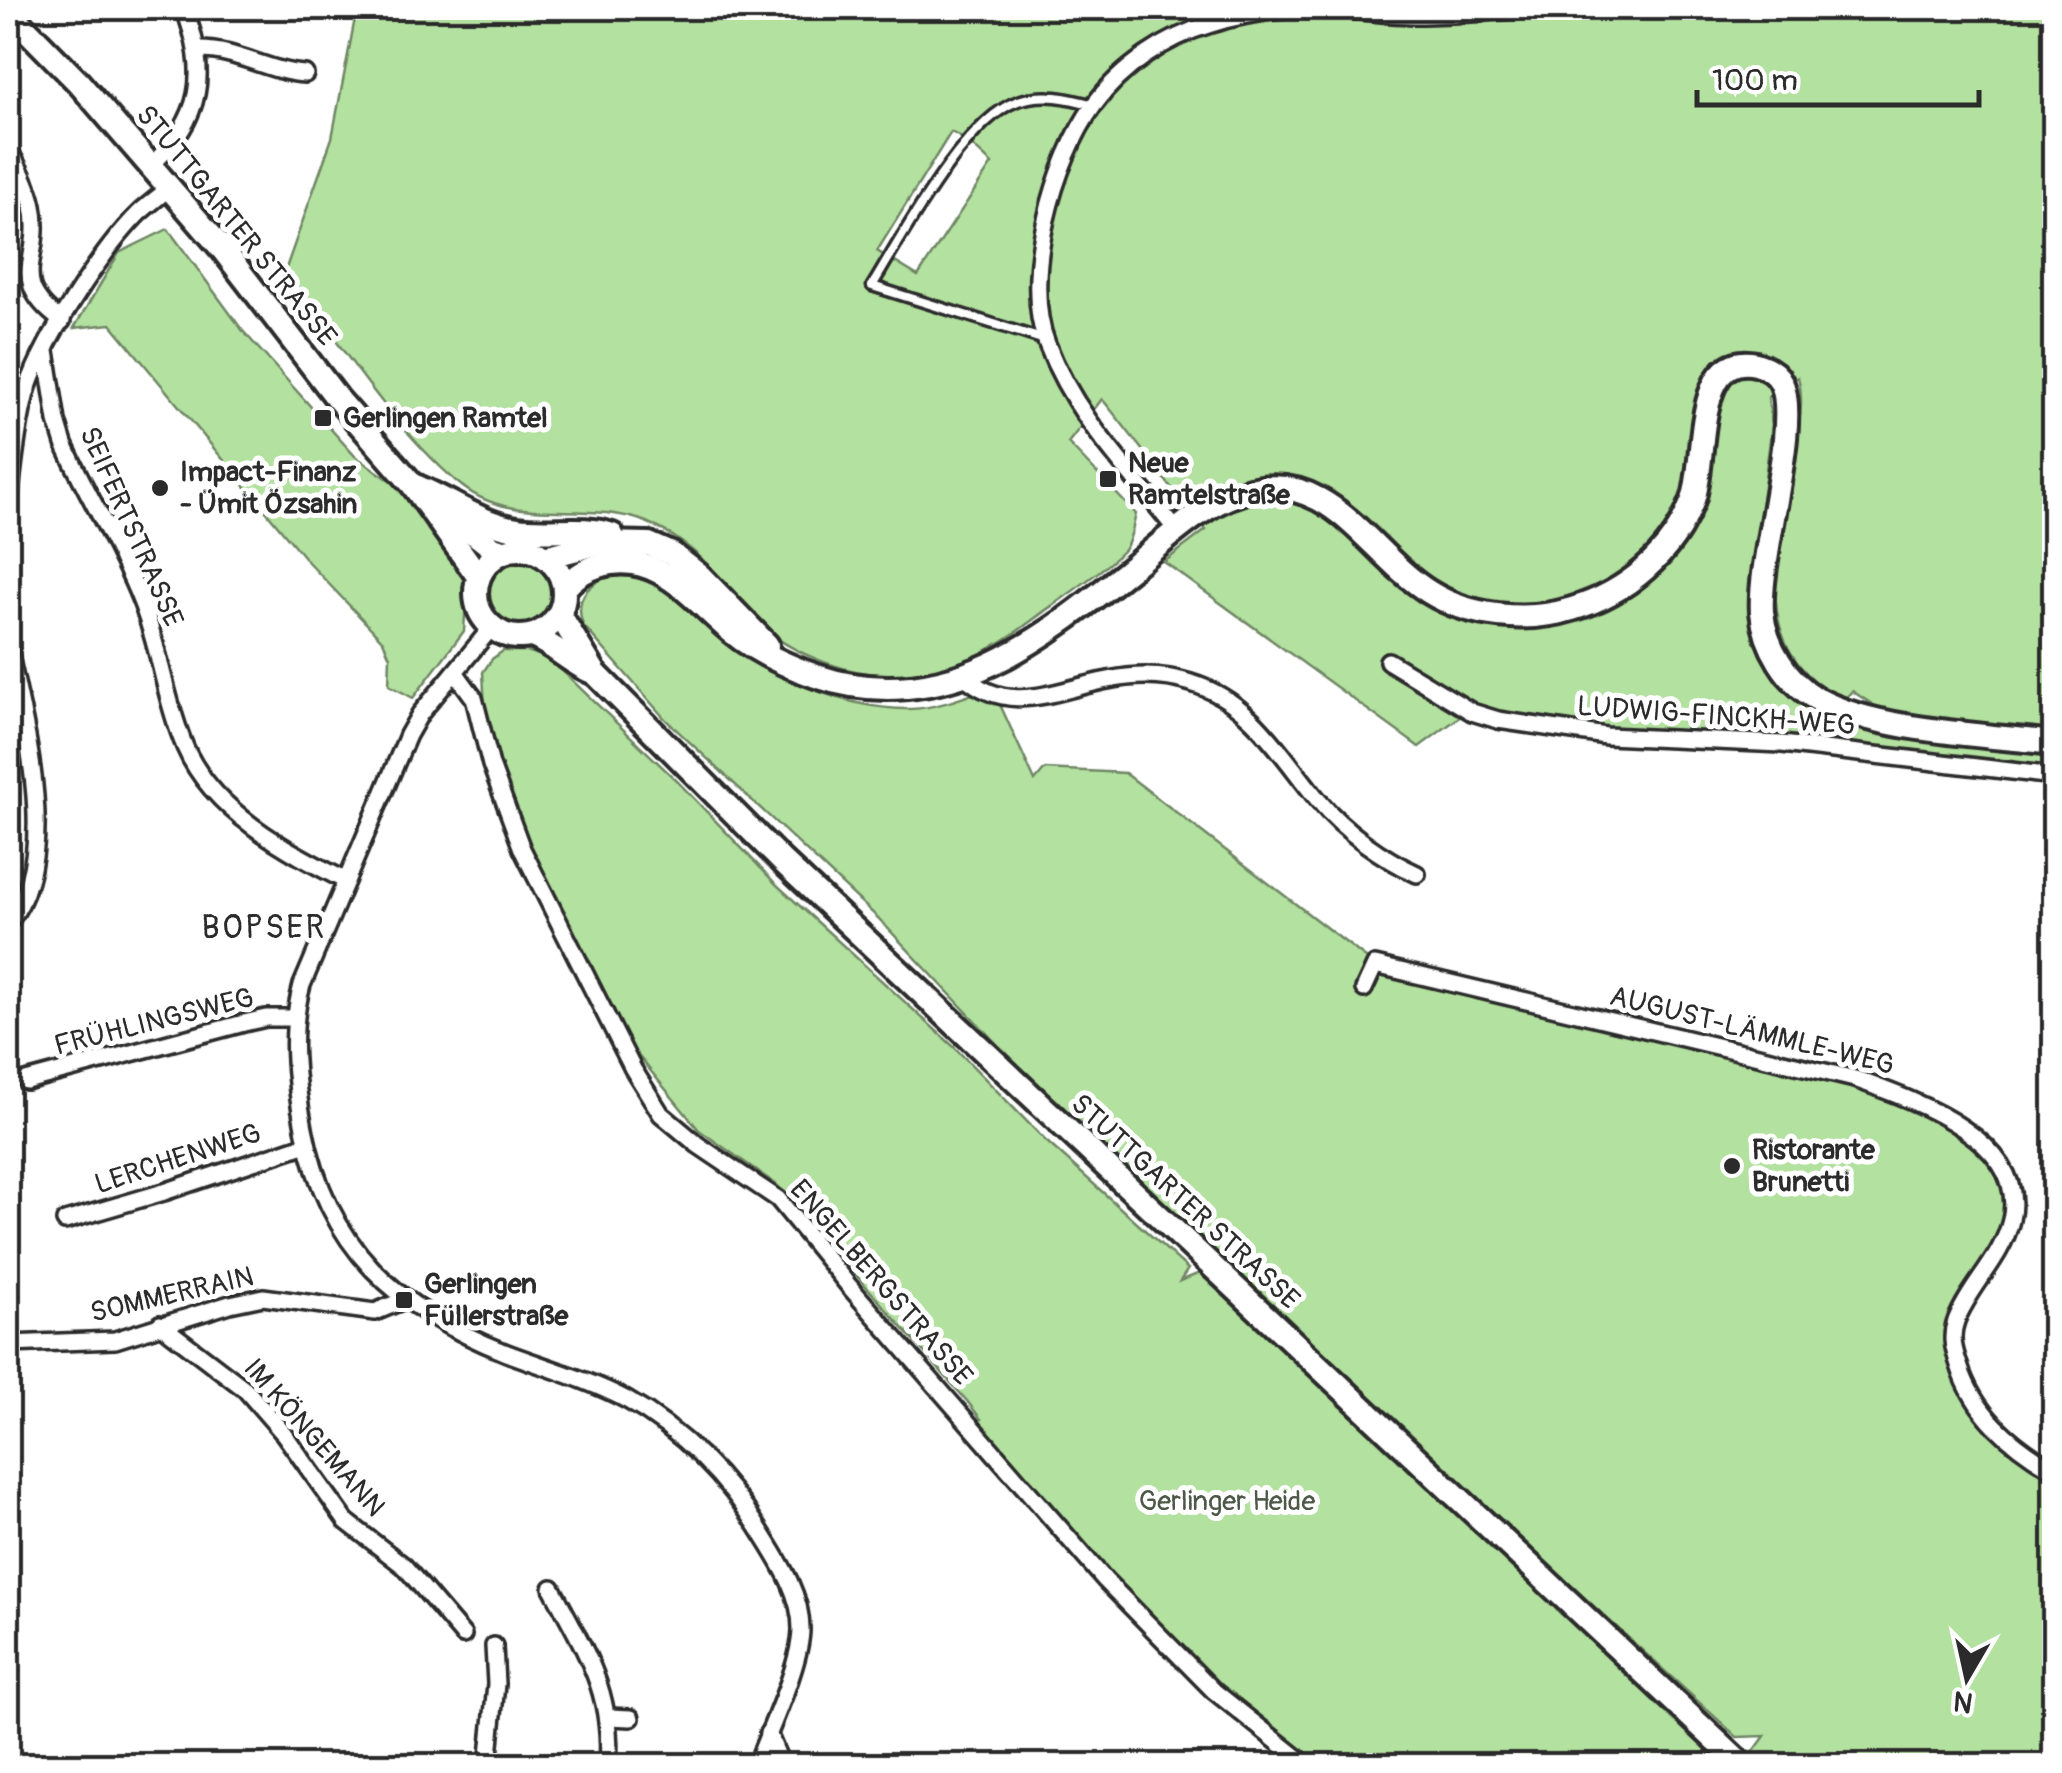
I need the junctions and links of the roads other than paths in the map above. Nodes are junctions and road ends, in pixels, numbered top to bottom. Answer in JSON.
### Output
{"nodes":[{"id":1,"x":184,"y":8,"type":"edge"},
{"id":2,"x":1529,"y":8,"type":"edge"},
{"id":3,"x":8,"y":11,"type":"edge"},
{"id":4,"x":198,"y":50,"type":"junction"},
{"id":5,"x":305,"y":74,"type":"dead end"},
{"id":6,"x":1094,"y":105,"type":"junction"},
{"id":7,"x":8,"y":148,"type":"edge"},
{"id":8,"x":150,"y":166,"type":"junction"},
{"id":9,"x":169,"y":188,"type":"junction"},
{"id":10,"x":62,"y":321,"type":"junction"},
{"id":11,"x":1045,"y":340,"type":"junction"},
{"id":12,"x":46,"y":352,"type":"junction"},
{"id":13,"x":413,"y":485,"type":"junction"},
{"id":14,"x":8,"y":513,"type":"edge"},
{"id":15,"x":1177,"y":530,"type":"junction"},
{"id":16,"x":624,"y":541,"type":"junction"},
{"id":17,"x":504,"y":551,"type":"junction"},
{"id":18,"x":546,"y":557,"type":"junction"},
{"id":19,"x":478,"y":576,"type":"junction"},
{"id":20,"x":564,"y":589,"type":"junction"},
{"id":21,"x":560,"y":615,"type":"junction"},
{"id":22,"x":492,"y":627,"type":"junction"},
{"id":23,"x":532,"y":636,"type":"junction"},
{"id":24,"x":8,"y":645,"type":"edge"},
{"id":25,"x":779,"y":659,"type":"junction"},
{"id":26,"x":1388,"y":661,"type":"dead end"},
{"id":27,"x":456,"y":672,"type":"junction"},
{"id":28,"x":595,"y":673,"type":"junction"},
{"id":29,"x":963,"y":675,"type":"junction"},
{"id":30,"x":2054,"y":743,"type":"edge"},
{"id":31,"x":2054,"y":776,"type":"edge"},
{"id":32,"x":1417,"y":874,"type":"dead end"},
{"id":33,"x":346,"y":880,"type":"junction"},
{"id":34,"x":8,"y":922,"type":"edge"},
{"id":35,"x":1364,"y":989,"type":"dead end"},
{"id":36,"x":295,"y":1018,"type":"junction"},
{"id":37,"x":26,"y":1081,"type":"dead end"},
{"id":38,"x":308,"y":1144,"type":"junction"},
{"id":39,"x":65,"y":1220,"type":"dead end"},
{"id":40,"x":404,"y":1300,"type":"junction"},
{"id":41,"x":160,"y":1324,"type":"junction"},
{"id":42,"x":8,"y":1344,"type":"edge"},
{"id":43,"x":2054,"y":1470,"type":"edge"},
{"id":44,"x":552,"y":1588,"type":"dead end"},
{"id":45,"x":464,"y":1635,"type":"dead end"},
{"id":46,"x":494,"y":1646,"type":"dead end"},
{"id":47,"x":608,"y":1717,"type":"junction"},
{"id":48,"x":631,"y":1718,"type":"dead end"},
{"id":49,"x":768,"y":1734,"type":"junction"},
{"id":50,"x":488,"y":1766,"type":"edge"},
{"id":51,"x":608,"y":1766,"type":"edge"},
{"id":52,"x":756,"y":1766,"type":"edge"},
{"id":53,"x":782,"y":1766,"type":"edge"},
{"id":54,"x":1308,"y":1766,"type":"edge"},
{"id":55,"x":1743,"y":1766,"type":"edge"}],
"edges":[{"from":1,"to":4,"type":"street"},
{"from":2,"to":6,"type":"street"},
{"from":3,"to":8,"type":"main road","name":"STUTTGARTER STRASSE"},
{"from":4,"to":5,"type":"street"},
{"from":4,"to":8,"type":"street"},
{"from":6,"to":11,"type":"street"},
{"from":6,"to":11,"type":"lane"},
{"from":7,"to":10,"type":"street"},
{"from":8,"to":9,"type":"main road","name":"STUTTGARTER STRASSE"},
{"from":9,"to":10,"type":"street"},
{"from":9,"to":13,"type":"main road","name":"STUTTGARTER STRASSE"},
{"from":10,"to":12,"type":"street"},
{"from":11,"to":15,"type":"street"},
{"from":12,"to":14,"type":"street"},
{"from":12,"to":33,"type":"street","name":"SEIFERTSTRASSE"},
{"from":13,"to":16,"type":"main road"},
{"from":13,"to":17,"type":"main road","name":"STUTTGARTER STRASSE"},
{"from":13,"to":19,"type":"main road","name":"STUTTGARTER STRASSE"},
{"from":15,"to":29,"type":"main road"},
{"from":15,"to":30,"type":"main road"},
{"from":16,"to":18,"type":"main road"},
{"from":16,"to":25,"type":"main road"},
{"from":17,"to":18,"type":"main road"},
{"from":17,"to":19,"type":"main road"},
{"from":18,"to":20,"type":"main road"},
{"from":19,"to":22,"type":"main road"},
{"from":20,"to":21,"type":"main road"},
{"from":20,"to":25,"type":"main road"},
{"from":21,"to":23,"type":"main road"},
{"from":21,"to":28,"type":"main road","name":"STUTTGARTER STRASSE"},
{"from":22,"to":23,"type":"main road"},
{"from":22,"to":27,"type":"street"},
{"from":23,"to":28,"type":"main road","name":"STUTTGARTER STRASSE"},
{"from":24,"to":34,"type":"street"},
{"from":25,"to":29,"type":"main road"},
{"from":26,"to":31,"type":"street","name":"LUDWIG-FINCKH-WEG"},
{"from":27,"to":33,"type":"street"},
{"from":27,"to":54,"type":"street","name":"ENGELBERGSTRASSE"},
{"from":28,"to":55,"type":"main road","name":"STUTTGARTER STRASSE"},
{"from":29,"to":32,"type":"street"},
{"from":33,"to":36,"type":"street"},
{"from":35,"to":43,"type":"street","name":"AUGUST-LÄMMLE-WEG"},
{"from":36,"to":37,"type":"street","name":"FRÜHLINGSWEG"},
{"from":36,"to":38,"type":"street"},
{"from":38,"to":39,"type":"street","name":"LERCHENWEG"},
{"from":38,"to":40,"type":"street"},
{"from":40,"to":41,"type":"street","name":"SOMMERRAIN"},
{"from":40,"to":49,"type":"street"},
{"from":41,"to":42,"type":"street","name":"SOMMERRAIN"},
{"from":41,"to":45,"type":"street","name":"IM KÖNGEMANN"},
{"from":44,"to":47,"type":"street"},
{"from":46,"to":50,"type":"street"},
{"from":47,"to":48,"type":"street"},
{"from":47,"to":51,"type":"street"},
{"from":49,"to":52,"type":"street"},
{"from":49,"to":53,"type":"street"}]}
